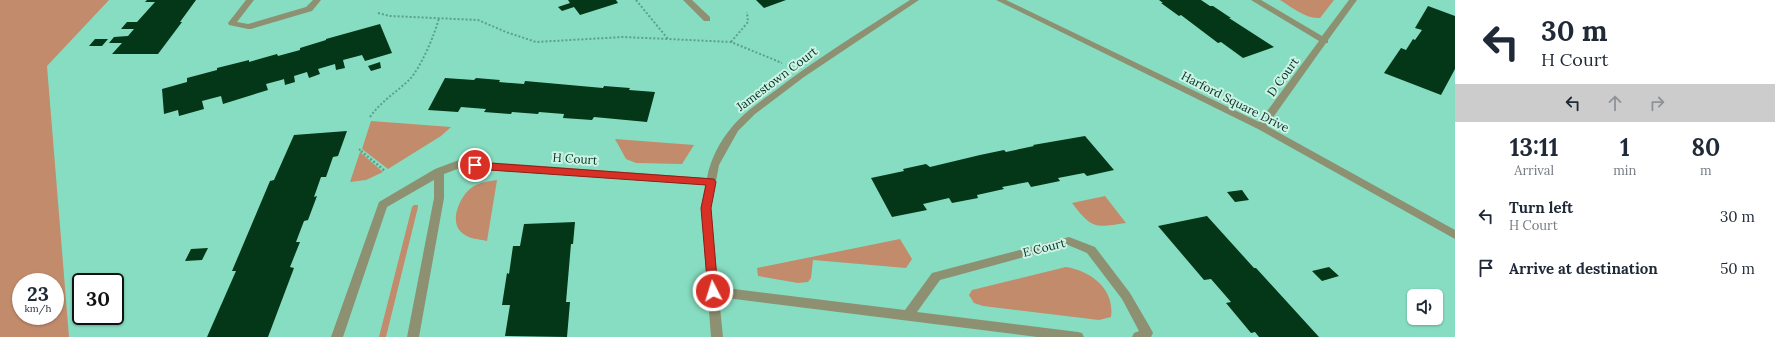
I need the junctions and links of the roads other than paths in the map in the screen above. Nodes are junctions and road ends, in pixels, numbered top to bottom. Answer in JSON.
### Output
{"nodes":[{"id":1,"x":250,"y":0,"type":"edge"},
{"id":2,"x":317,"y":0,"type":"edge"},
{"id":3,"x":688,"y":0,"type":"edge"},
{"id":4,"x":915,"y":0,"type":"edge"},
{"id":5,"x":1000,"y":0,"type":"edge"},
{"id":6,"x":1255,"y":0,"type":"edge"},
{"id":7,"x":1353,"y":0,"type":"edge"},
{"id":8,"x":707,"y":19,"type":"dead end"},
{"id":9,"x":1325,"y":41,"type":"junction"},
{"id":10,"x":1261,"y":127,"type":"junction"},
{"id":11,"x":439,"y":172,"type":"junction"},
{"id":12,"x":711,"y":182,"type":"junction"},
{"id":13,"x":1455,"y":235,"type":"edge"},
{"id":14,"x":713,"y":291,"type":"junction"},
{"id":15,"x":908,"y":315,"type":"junction"},
{"id":16,"x":337,"y":337,"type":"edge"},
{"id":17,"x":413,"y":337,"type":"edge"},
{"id":18,"x":717,"y":337,"type":"edge"},
{"id":19,"x":1078,"y":337,"type":"edge"},
{"id":20,"x":1138,"y":337,"type":"edge"}],
"edges":[{"from":1,"to":2,"type":"street"},
{"from":3,"to":8,"type":"street"},
{"from":4,"to":12,"type":"street","name":"Jamestown Court"},
{"from":5,"to":10,"type":"street","name":"Harford Square Drive"},
{"from":6,"to":9,"type":"street"},
{"from":7,"to":9,"type":"street","name":"D Court"},
{"from":9,"to":10,"type":"street","name":"D Court"},
{"from":10,"to":13,"type":"street","name":"Harford Square Drive"},
{"from":11,"to":12,"type":"street","name":"H Court"},
{"from":11,"to":16,"type":"street","name":"H Court"},
{"from":11,"to":17,"type":"street"},
{"from":12,"to":14,"type":"street","name":"Jamestown Court"},
{"from":14,"to":15,"type":"street"},
{"from":14,"to":18,"type":"street","name":"Jamestown Court"},
{"from":15,"to":19,"type":"street"},
{"from":15,"to":20,"type":"street","name":"E Court"}]}
